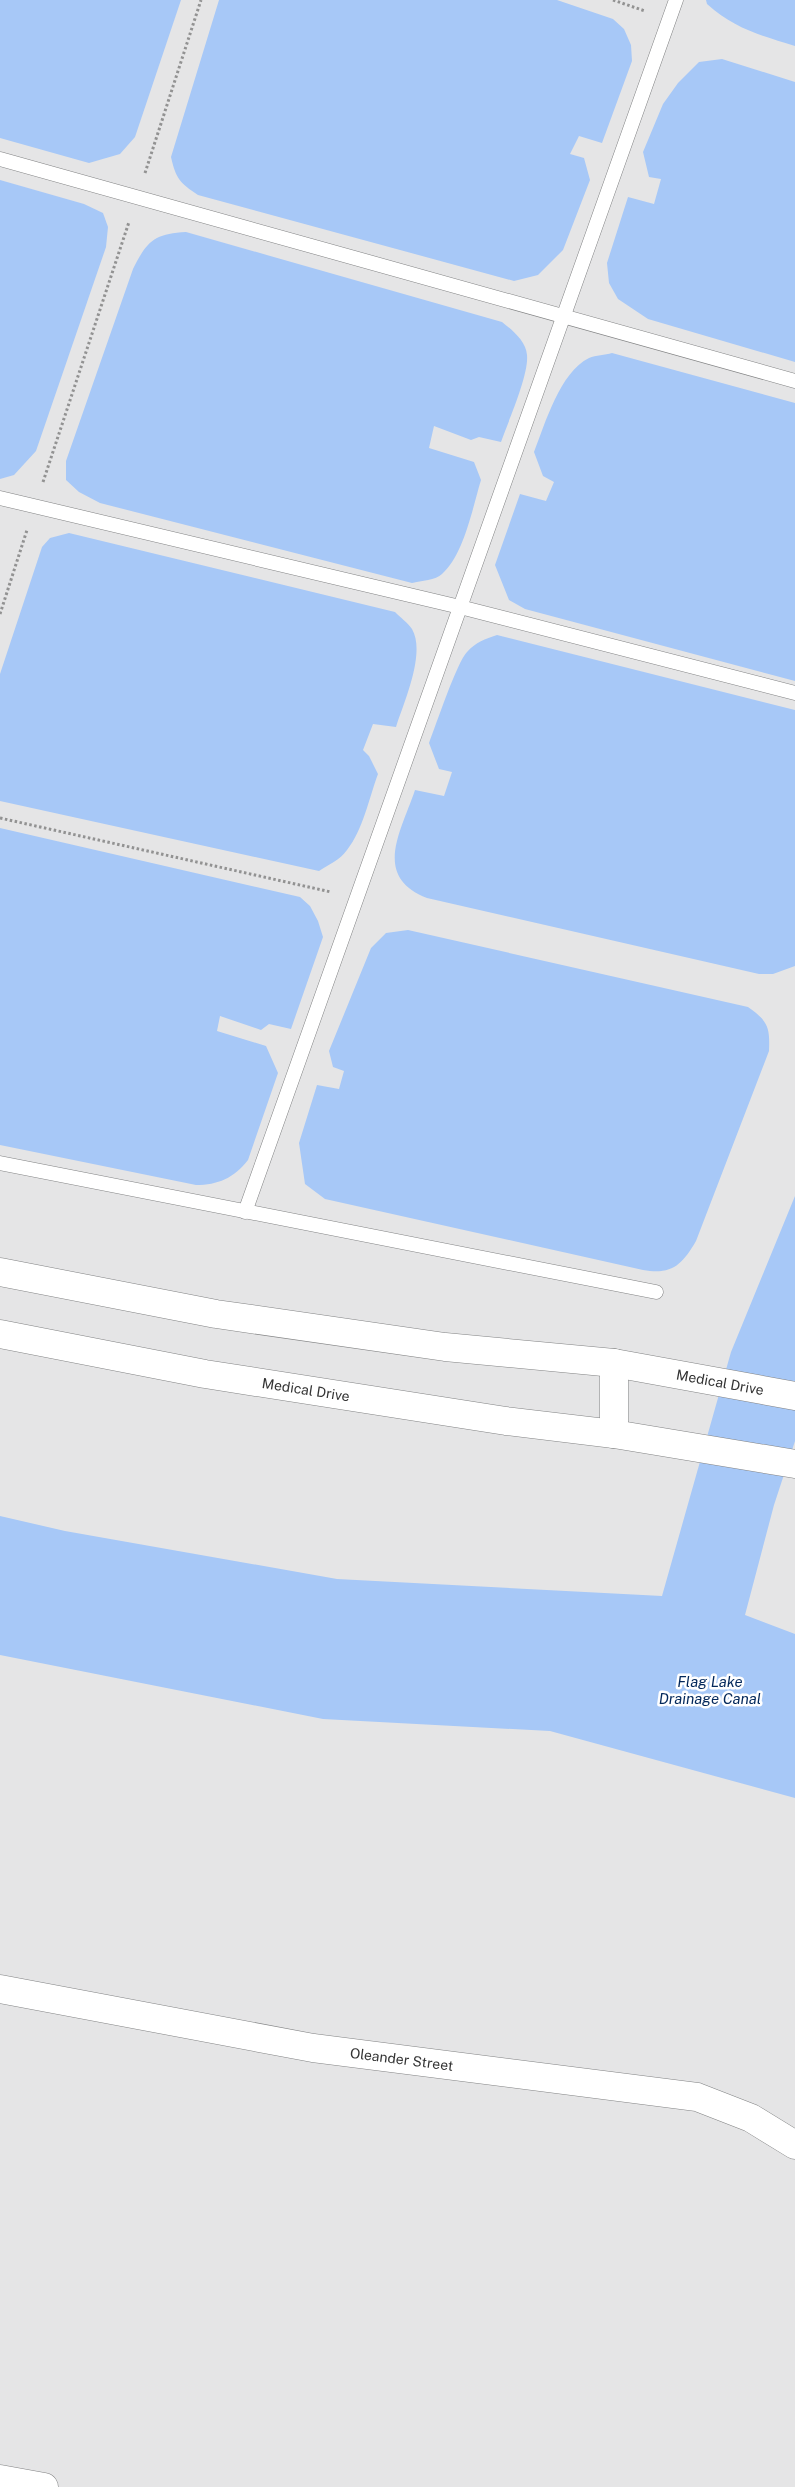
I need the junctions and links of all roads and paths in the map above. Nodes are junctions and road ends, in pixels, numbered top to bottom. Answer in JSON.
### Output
{"nodes":[{"id":1,"x":201,"y":0,"type":"edge"},
{"id":2,"x":613,"y":0,"type":"edge"},
{"id":3,"x":676,"y":0,"type":"edge"},
{"id":4,"x":669,"y":19,"type":"junction"},
{"id":5,"x":0,"y":159,"type":"edge"},
{"id":6,"x":137,"y":197,"type":"junction"},
{"id":7,"x":564,"y":316,"type":"junction"},
{"id":8,"x":795,"y":381,"type":"edge"},
{"id":9,"x":0,"y":498,"type":"edge"},
{"id":10,"x":35,"y":507,"type":"junction"},
{"id":11,"x":460,"y":607,"type":"junction"},
{"id":12,"x":0,"y":614,"type":"edge"},
{"id":13,"x":795,"y":693,"type":"edge"},
{"id":14,"x":0,"y":818,"type":"edge"},
{"id":15,"x":357,"y":898,"type":"junction"},
{"id":16,"x":0,"y":1163,"type":"edge"},
{"id":17,"x":245,"y":1212,"type":"junction"},
{"id":18,"x":0,"y":1272,"type":"edge"},
{"id":19,"x":656,"y":1292,"type":"dead end"},
{"id":20,"x":0,"y":1334,"type":"edge"},
{"id":21,"x":614,"y":1363,"type":"junction"},
{"id":22,"x":795,"y":1396,"type":"edge"},
{"id":23,"x":623,"y":1435,"type":"junction"},
{"id":24,"x":795,"y":1464,"type":"edge"},
{"id":25,"x":0,"y":1989,"type":"edge"},
{"id":26,"x":795,"y":2145,"type":"edge"},
{"id":27,"x":0,"y":2479,"type":"edge"},
{"id":28,"x":44,"y":2487,"type":"edge"}],
"edges":[{"from":1,"to":6,"type":"path"},
{"from":2,"to":4,"type":"path"},
{"from":3,"to":4,"type":"lane"},
{"from":4,"to":7,"type":"lane"},
{"from":5,"to":6,"type":"lane"},
{"from":6,"to":7,"type":"lane"},
{"from":6,"to":10,"type":"path"},
{"from":7,"to":8,"type":"lane"},
{"from":7,"to":11,"type":"lane"},
{"from":9,"to":10,"type":"lane"},
{"from":10,"to":11,"type":"lane"},
{"from":10,"to":12,"type":"path"},
{"from":11,"to":13,"type":"lane"},
{"from":11,"to":15,"type":"lane"},
{"from":14,"to":15,"type":"path"},
{"from":15,"to":17,"type":"lane"},
{"from":16,"to":17,"type":"lane"},
{"from":17,"to":19,"type":"lane"},
{"from":18,"to":21,"type":"street","name":"Medical Drive"},
{"from":20,"to":23,"type":"street","name":"Medical Drive"},
{"from":21,"to":22,"type":"street","name":"Medical Drive"},
{"from":21,"to":23,"type":"street"},
{"from":23,"to":24,"type":"street","name":"Medical Drive"},
{"from":25,"to":26,"type":"street","name":"Oleander Street"},
{"from":27,"to":28,"type":"street"}]}
